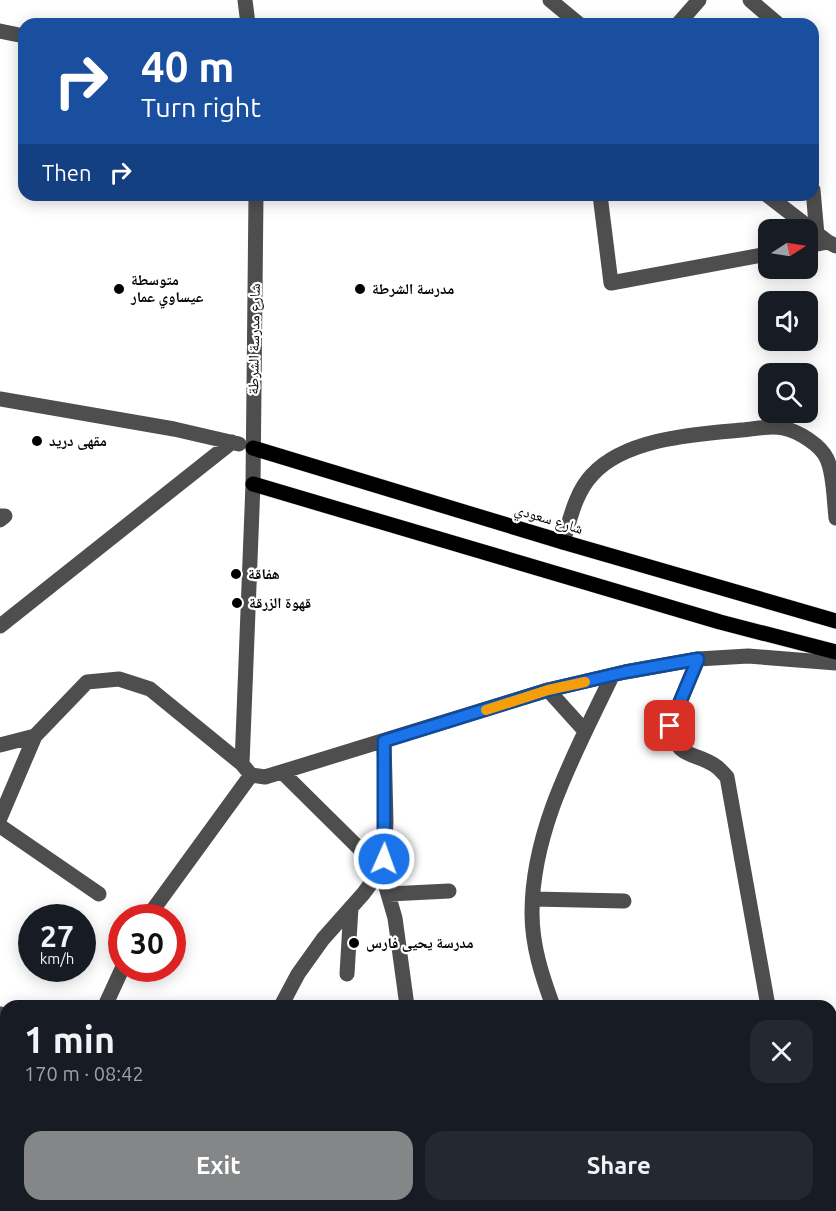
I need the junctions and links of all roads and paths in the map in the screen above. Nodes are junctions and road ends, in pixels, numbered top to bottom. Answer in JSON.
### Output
{"nodes":[{"id":1,"x":245,"y":0,"type":"edge"},
{"id":2,"x":550,"y":0,"type":"edge"},
{"id":3,"x":699,"y":0,"type":"edge"},
{"id":4,"x":750,"y":0,"type":"edge"},
{"id":5,"x":247,"y":18,"type":"edge"},
{"id":6,"x":572,"y":18,"type":"edge"},
{"id":7,"x":683,"y":18,"type":"edge"},
{"id":8,"x":771,"y":18,"type":"edge"},
{"id":9,"x":0,"y":31,"type":"edge"},
{"id":10,"x":18,"y":35,"type":"edge"},
{"id":11,"x":256,"y":201,"type":"edge"},
{"id":12,"x":601,"y":201,"type":"edge"},
{"id":13,"x":774,"y":201,"type":"edge"},
{"id":14,"x":815,"y":201,"type":"edge"},
{"id":15,"x":822,"y":242,"type":"edge"},
{"id":16,"x":758,"y":256,"type":"edge"},
{"id":17,"x":0,"y":399,"type":"edge"},
{"id":18,"x":232,"y":442,"type":"junction"},
{"id":19,"x":253,"y":448,"type":"junction"},
{"id":20,"x":253,"y":484,"type":"junction"},
{"id":21,"x":836,"y":518,"type":"edge"},
{"id":22,"x":563,"y":542,"type":"junction"},
{"id":23,"x":836,"y":621,"type":"edge"},
{"id":24,"x":0,"y":626,"type":"edge"},
{"id":25,"x":836,"y":652,"type":"edge"},
{"id":26,"x":698,"y":659,"type":"junction"},
{"id":27,"x":836,"y":663,"type":"edge"},
{"id":28,"x":612,"y":675,"type":"junction"},
{"id":29,"x":548,"y":690,"type":"junction"},
{"id":30,"x":585,"y":731,"type":"junction"},
{"id":31,"x":34,"y":736,"type":"junction"},
{"id":32,"x":384,"y":741,"type":"junction"},
{"id":33,"x":0,"y":745,"type":"edge"},
{"id":34,"x":246,"y":769,"type":"junction"},
{"id":35,"x":282,"y":772,"type":"junction"},
{"id":36,"x":0,"y":818,"type":"edge"},
{"id":37,"x":0,"y":826,"type":"edge"},
{"id":38,"x":381,"y":870,"type":"junction"},
{"id":39,"x":449,"y":891,"type":"dead end"},
{"id":40,"x":99,"y":894,"type":"dead end"},
{"id":41,"x":389,"y":894,"type":"junction"},
{"id":42,"x":533,"y":899,"type":"junction"},
{"id":43,"x":624,"y":901,"type":"dead end"},
{"id":44,"x":156,"y":904,"type":"edge"},
{"id":45,"x":351,"y":907,"type":"junction"},
{"id":46,"x":347,"y":974,"type":"dead end"},
{"id":47,"x":116,"y":982,"type":"edge"},
{"id":48,"x":108,"y":1000,"type":"edge"},
{"id":49,"x":284,"y":1000,"type":"edge"},
{"id":50,"x":406,"y":1000,"type":"edge"},
{"id":51,"x":551,"y":1000,"type":"edge"},
{"id":52,"x":765,"y":1000,"type":"edge"}],
"edges":[{"from":1,"to":5,"type":"street"},
{"from":2,"to":6,"type":"street"},
{"from":3,"to":7,"type":"street"},
{"from":4,"to":8,"type":"street"},
{"from":9,"to":10,"type":"street"},
{"from":11,"to":19,"type":"street","name":"شارع مدرسة الشرطة"},
{"from":12,"to":16,"type":"street"},
{"from":13,"to":15,"type":"street"},
{"from":14,"to":15,"type":"street"},
{"from":17,"to":18,"type":"street"},
{"from":18,"to":19,"type":"street"},
{"from":18,"to":24,"type":"street"},
{"from":19,"to":20,"type":"street","name":"شارع مدرسة الشرطة"},
{"from":19,"to":22,"type":"main road","name":"شارع سعودي"},
{"from":20,"to":25,"type":"main road"},
{"from":20,"to":34,"type":"street","name":"شارع مدرسة الشرطة"},
{"from":21,"to":22,"type":"street"},
{"from":22,"to":23,"type":"main road","name":"شارع سعودي"},
{"from":26,"to":27,"type":"street"},
{"from":26,"to":28,"type":"street"},
{"from":26,"to":52,"type":"street"},
{"from":28,"to":29,"type":"street"},
{"from":28,"to":30,"type":"street"},
{"from":29,"to":30,"type":"street"},
{"from":29,"to":32,"type":"street"},
{"from":30,"to":42,"type":"street"},
{"from":31,"to":33,"type":"street"},
{"from":31,"to":34,"type":"street"},
{"from":31,"to":36,"type":"street"},
{"from":32,"to":35,"type":"street"},
{"from":32,"to":38,"type":"street"},
{"from":34,"to":35,"type":"street"},
{"from":34,"to":44,"type":"street"},
{"from":35,"to":38,"type":"street"},
{"from":37,"to":40,"type":"street"},
{"from":38,"to":41,"type":"street"},
{"from":38,"to":45,"type":"street"},
{"from":39,"to":41,"type":"street"},
{"from":41,"to":50,"type":"street"},
{"from":42,"to":43,"type":"street"},
{"from":42,"to":51,"type":"street"},
{"from":45,"to":46,"type":"street"},
{"from":45,"to":49,"type":"street"},
{"from":47,"to":48,"type":"street"}]}
